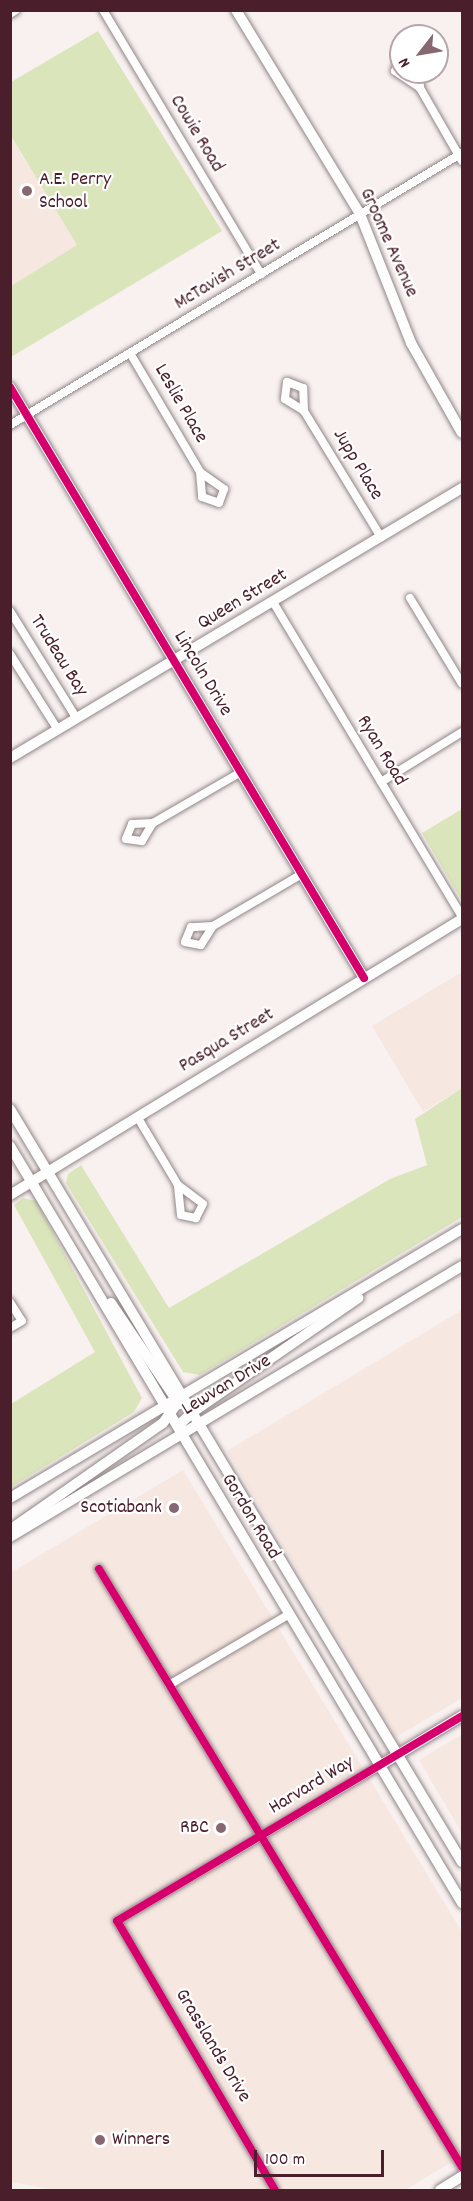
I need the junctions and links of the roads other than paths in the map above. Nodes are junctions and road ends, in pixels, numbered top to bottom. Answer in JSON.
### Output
{"nodes":[{"id":1,"x":16,"y":10,"type":"edge"},
{"id":2,"x":103,"y":10,"type":"edge"},
{"id":3,"x":236,"y":10,"type":"edge"},
{"id":4,"x":10,"y":14,"type":"edge"},
{"id":5,"x":414,"y":84,"type":"edge"},
{"id":6,"x":420,"y":84,"type":"edge"},
{"id":7,"x":420,"y":88,"type":"junction"},
{"id":8,"x":462,"y":156,"type":"edge"},
{"id":9,"x":360,"y":214,"type":"junction"},
{"id":10,"x":261,"y":274,"type":"junction"},
{"id":11,"x":130,"y":353,"type":"junction"},
{"id":12,"x":10,"y":387,"type":"edge"},
{"id":13,"x":304,"y":411,"type":"dead end"},
{"id":14,"x":27,"y":415,"type":"junction"},
{"id":15,"x":10,"y":425,"type":"edge"},
{"id":16,"x":462,"y":433,"type":"edge"},
{"id":17,"x":201,"y":472,"type":"dead end"},
{"id":18,"x":462,"y":488,"type":"edge"},
{"id":19,"x":381,"y":537,"type":"junction"},
{"id":20,"x":411,"y":598,"type":"dead end"},
{"id":21,"x":273,"y":602,"type":"junction"},
{"id":22,"x":10,"y":611,"type":"edge"},
{"id":23,"x":10,"y":654,"type":"edge"},
{"id":24,"x":175,"y":662,"type":"junction"},
{"id":25,"x":462,"y":684,"type":"edge"},
{"id":26,"x":77,"y":719,"type":"junction"},
{"id":27,"x":58,"y":730,"type":"junction"},
{"id":28,"x":462,"y":732,"type":"edge"},
{"id":29,"x":10,"y":758,"type":"edge"},
{"id":30,"x":241,"y":772,"type":"junction"},
{"id":31,"x":381,"y":782,"type":"junction"},
{"id":32,"x":153,"y":823,"type":"dead end"},
{"id":33,"x":302,"y":874,"type":"junction"},
{"id":34,"x":462,"y":918,"type":"edge"},
{"id":35,"x":213,"y":926,"type":"dead end"},
{"id":36,"x":364,"y":978,"type":"junction"},
{"id":37,"x":10,"y":1109,"type":"edge"},
{"id":38,"x":138,"y":1118,"type":"junction"},
{"id":39,"x":10,"y":1146,"type":"edge"},
{"id":40,"x":49,"y":1172,"type":"junction"},
{"id":41,"x":32,"y":1183,"type":"junction"},
{"id":42,"x":178,"y":1185,"type":"junction"},
{"id":43,"x":10,"y":1195,"type":"edge"},
{"id":44,"x":462,"y":1228,"type":"edge"},
{"id":45,"x":448,"y":1237,"type":"junction"},
{"id":46,"x":462,"y":1266,"type":"edge"},
{"id":47,"x":89,"y":1277,"type":"junction"},
{"id":48,"x":10,"y":1302,"type":"edge"},
{"id":49,"x":10,"y":1328,"type":"edge"},
{"id":50,"x":179,"y":1399,"type":"junction"},
{"id":51,"x":163,"y":1407,"type":"junction"},
{"id":52,"x":190,"y":1414,"type":"junction"},
{"id":53,"x":170,"y":1417,"type":"junction"},
{"id":54,"x":200,"y":1424,"type":"junction"},
{"id":55,"x":181,"y":1435,"type":"junction"},
{"id":56,"x":10,"y":1498,"type":"edge"},
{"id":57,"x":10,"y":1529,"type":"edge"},
{"id":58,"x":10,"y":1537,"type":"edge"},
{"id":59,"x":99,"y":1569,"type":"dead end"},
{"id":60,"x":288,"y":1615,"type":"junction"},
{"id":61,"x":170,"y":1685,"type":"junction"},
{"id":62,"x":462,"y":1716,"type":"edge"},
{"id":63,"x":398,"y":1755,"type":"junction"},
{"id":64,"x":379,"y":1766,"type":"junction"},
{"id":65,"x":261,"y":1836,"type":"junction"},
{"id":66,"x":462,"y":1862,"type":"edge"},
{"id":67,"x":462,"y":1904,"type":"edge"},
{"id":68,"x":117,"y":1921,"type":"joint"},
{"id":69,"x":462,"y":2167,"type":"edge"},
{"id":70,"x":462,"y":2176,"type":"edge"},
{"id":71,"x":275,"y":2190,"type":"edge"},
{"id":72,"x":440,"y":2190,"type":"edge"}],
"edges":[{"from":1,"to":4,"type":"street"},
{"from":2,"to":10,"type":"street","name":"Cowie Road"},
{"from":3,"to":9,"type":"main road","name":"Groome Avenue"},
{"from":5,"to":7,"type":"street"},
{"from":6,"to":7,"type":"street"},
{"from":7,"to":8,"type":"street"},
{"from":8,"to":9,"type":"street","name":"McTavish Street"},
{"from":9,"to":10,"type":"street","name":"McTavish Street"},
{"from":9,"to":16,"type":"main road","name":"Groome Avenue"},
{"from":10,"to":11,"type":"street","name":"McTavish Street"},
{"from":11,"to":14,"type":"street","name":"McTavish Street"},
{"from":11,"to":17,"type":"street","name":"Leslie Place"},
{"from":12,"to":14,"type":"main road","name":"Lincoln Drive"},
{"from":13,"to":19,"type":"street","name":"Jupp Place"},
{"from":14,"to":15,"type":"street","name":"McTavish Street"},
{"from":14,"to":24,"type":"main road","name":"Lincoln Drive"},
{"from":18,"to":19,"type":"main road","name":"Queen Street"},
{"from":19,"to":21,"type":"main road","name":"Queen Street"},
{"from":20,"to":25,"type":"street"},
{"from":21,"to":24,"type":"main road","name":"Queen Street"},
{"from":21,"to":31,"type":"street","name":"Ryan Road"},
{"from":22,"to":26,"type":"street","name":"Trudeau Bay"},
{"from":23,"to":27,"type":"street","name":"Trudeau Bay"},
{"from":24,"to":26,"type":"main road","name":"Queen Street"},
{"from":24,"to":30,"type":"main road","name":"Lincoln Drive"},
{"from":26,"to":27,"type":"main road","name":"Queen Street"},
{"from":27,"to":29,"type":"main road","name":"Queen Street"},
{"from":28,"to":31,"type":"street"},
{"from":30,"to":32,"type":"street"},
{"from":30,"to":33,"type":"main road","name":"Lincoln Drive"},
{"from":31,"to":34,"type":"street","name":"Ryan Road"},
{"from":33,"to":35,"type":"street"},
{"from":33,"to":36,"type":"main road","name":"Lincoln Drive"},
{"from":34,"to":36,"type":"main road","name":"Pasqua Street"},
{"from":36,"to":38,"type":"main road","name":"Pasqua Street"},
{"from":37,"to":40,"type":"main road","name":"Gordon Road"},
{"from":38,"to":40,"type":"main road","name":"Pasqua Street"},
{"from":38,"to":42,"type":"street"},
{"from":39,"to":41,"type":"main road","name":"Gordon Road"},
{"from":40,"to":41,"type":"main road","name":"Pasqua Street"},
{"from":40,"to":50,"type":"main road","name":"Gordon Road"},
{"from":41,"to":43,"type":"main road","name":"Pasqua Street"},
{"from":41,"to":47,"type":"main road","name":"Gordon Road"},
{"from":42,"to":42,"type":"street"},
{"from":44,"to":45,"type":"main road","name":"Lewvan Drive"},
{"from":45,"to":50,"type":"main road","name":"Lewvan Drive"},
{"from":45,"to":52,"type":"main road"},
{"from":46,"to":54,"type":"main road","name":"Lewvan Drive"},
{"from":47,"to":50,"type":"main road"},
{"from":47,"to":51,"type":"main road","name":"Gordon Road"},
{"from":48,"to":49,"type":"street"},
{"from":50,"to":51,"type":"main road","name":"Lewvan Drive"},
{"from":50,"to":52,"type":"main road","name":"Gordon Road"},
{"from":50,"to":53,"type":"main road"},
{"from":51,"to":53,"type":"main road","name":"Gordon Road"},
{"from":51,"to":56,"type":"main road","name":"Lewvan Drive"},
{"from":52,"to":54,"type":"main road","name":"Gordon Road"},
{"from":52,"to":55,"type":"main road"},
{"from":53,"to":55,"type":"main road","name":"Gordon Road"},
{"from":53,"to":57,"type":"main road"},
{"from":54,"to":55,"type":"main road","name":"Lewvan Drive"},
{"from":54,"to":63,"type":"main road","name":"Gordon Road"},
{"from":55,"to":58,"type":"main road","name":"Lewvan Drive"},
{"from":55,"to":60,"type":"main road","name":"Gordon Road"},
{"from":59,"to":61,"type":"street"},
{"from":60,"to":61,"type":"street"},
{"from":60,"to":64,"type":"main road","name":"Gordon Road"},
{"from":61,"to":65,"type":"street"},
{"from":62,"to":63,"type":"main road","name":"Harvard Way"},
{"from":63,"to":64,"type":"main road","name":"Harvard Way"},
{"from":63,"to":66,"type":"main road","name":"Gordon Road"},
{"from":64,"to":65,"type":"street","name":"Harvard Way"},
{"from":64,"to":67,"type":"main road","name":"Gordon Road"},
{"from":65,"to":68,"type":"street","name":"Harvard Way"},
{"from":65,"to":69,"type":"street"},
{"from":68,"to":71,"type":"street","name":"Grasslands Drive"},
{"from":70,"to":72,"type":"main road"}]}
